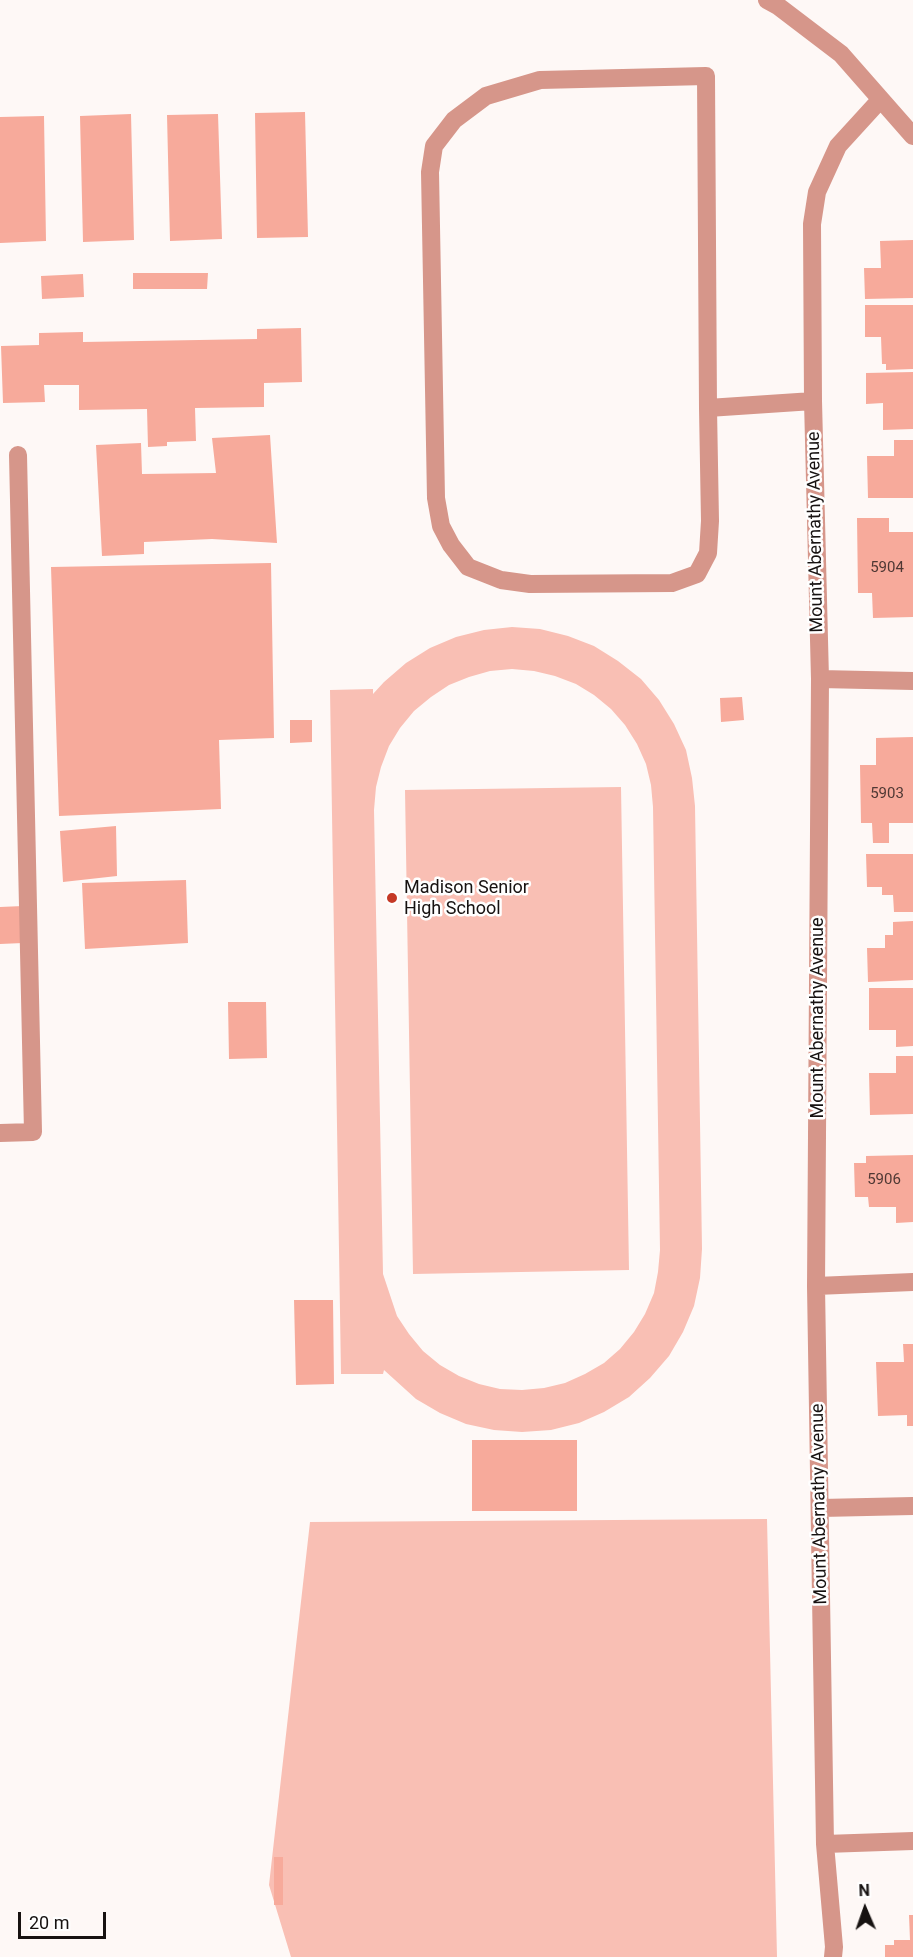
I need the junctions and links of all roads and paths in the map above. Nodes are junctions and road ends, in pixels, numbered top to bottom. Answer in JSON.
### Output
{"nodes":[{"id":1,"x":767,"y":0,"type":"edge"},
{"id":2,"x":880,"y":100,"type":"junction"},
{"id":3,"x":913,"y":136,"type":"edge"},
{"id":4,"x":813,"y":401,"type":"junction"},
{"id":5,"x":708,"y":408,"type":"junction"},
{"id":6,"x":18,"y":455,"type":"dead end"},
{"id":7,"x":820,"y":679,"type":"junction"},
{"id":8,"x":913,"y":681,"type":"edge"},
{"id":9,"x":0,"y":1133,"type":"edge"},
{"id":10,"x":913,"y":1282,"type":"edge"},
{"id":11,"x":816,"y":1286,"type":"junction"},
{"id":12,"x":913,"y":1506,"type":"edge"},
{"id":13,"x":821,"y":1508,"type":"junction"},
{"id":14,"x":913,"y":1841,"type":"edge"},
{"id":15,"x":825,"y":1844,"type":"junction"},
{"id":16,"x":834,"y":1957,"type":"edge"}],
"edges":[{"from":1,"to":2,"type":"street"},
{"from":2,"to":3,"type":"street"},
{"from":2,"to":4,"type":"street","name":"Mount Abernathy Avenue"},
{"from":4,"to":5,"type":"street"},
{"from":4,"to":7,"type":"street","name":"Mount Abernathy Avenue"},
{"from":5,"to":5,"type":"street"},
{"from":6,"to":9,"type":"street"},
{"from":7,"to":8,"type":"street"},
{"from":7,"to":11,"type":"street","name":"Mount Abernathy Avenue"},
{"from":10,"to":11,"type":"street"},
{"from":11,"to":13,"type":"street","name":"Mount Abernathy Avenue"},
{"from":12,"to":13,"type":"street"},
{"from":13,"to":15,"type":"street","name":"Mount Abernathy Avenue"},
{"from":14,"to":15,"type":"street"},
{"from":15,"to":16,"type":"street","name":"Mount Abernathy Avenue"}]}
